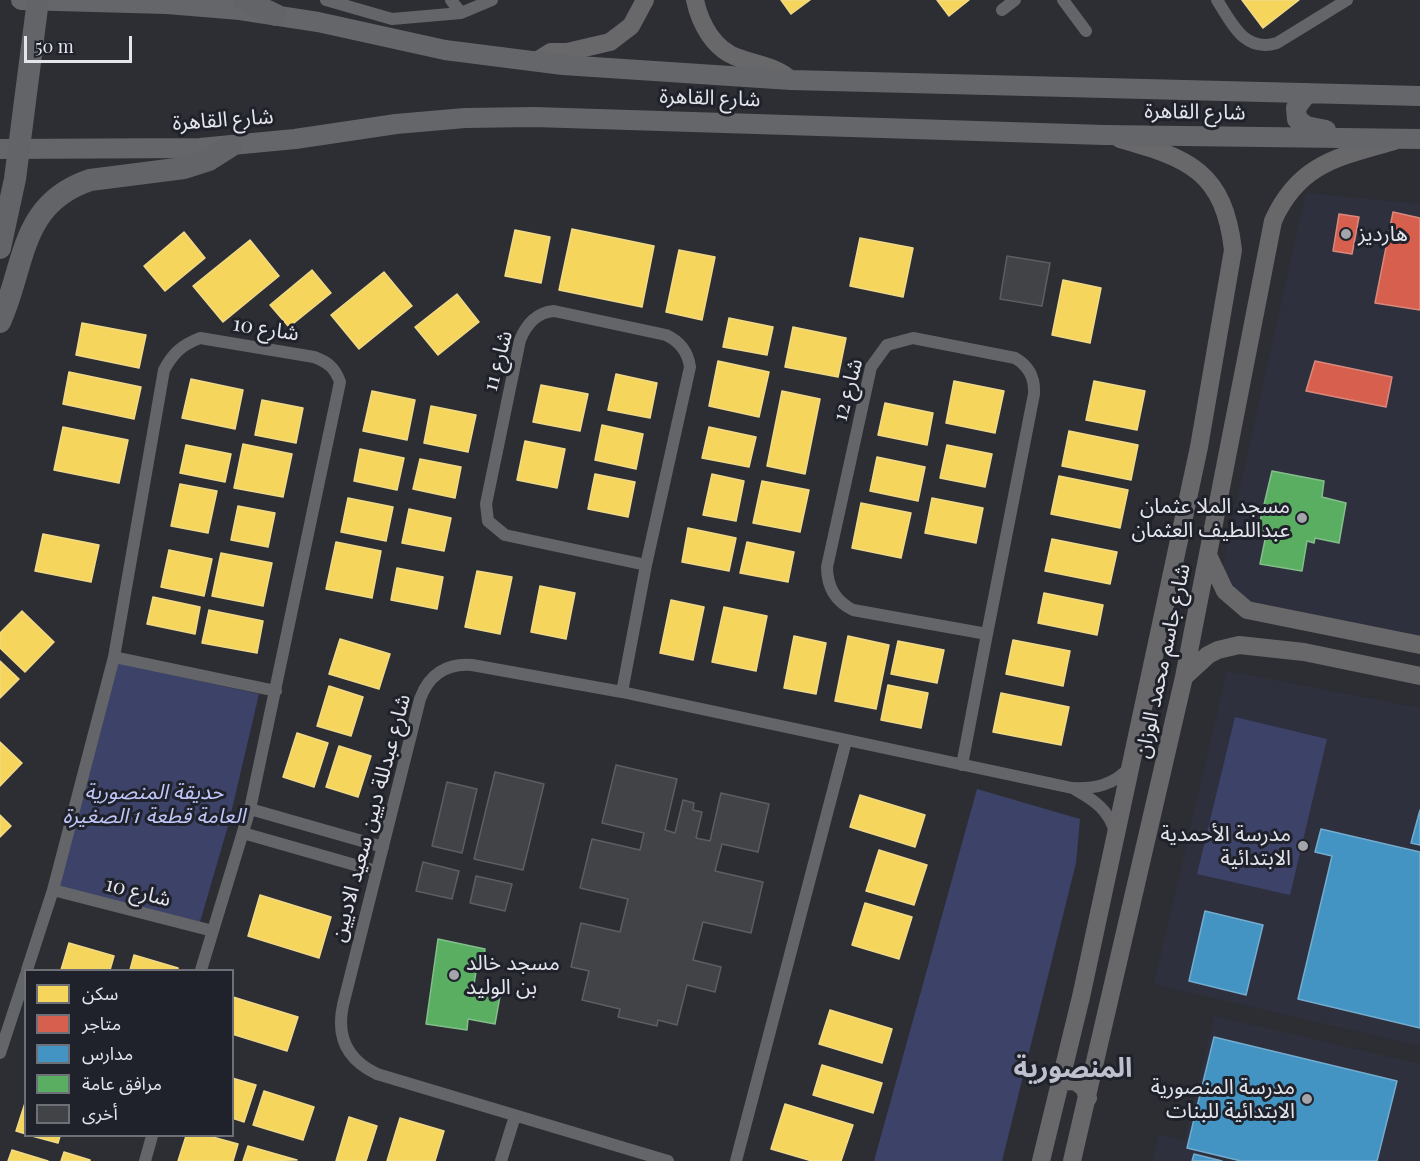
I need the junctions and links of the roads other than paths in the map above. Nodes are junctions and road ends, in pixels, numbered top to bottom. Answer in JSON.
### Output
{"nodes":[{"id":1,"x":31,"y":0,"type":"edge"},
{"id":2,"x":244,"y":0,"type":"edge"},
{"id":3,"x":326,"y":0,"type":"edge"},
{"id":4,"x":451,"y":0,"type":"edge"},
{"id":5,"x":492,"y":0,"type":"edge"},
{"id":6,"x":645,"y":0,"type":"edge"},
{"id":7,"x":695,"y":0,"type":"edge"},
{"id":8,"x":1015,"y":0,"type":"edge"},
{"id":9,"x":1063,"y":0,"type":"edge"},
{"id":10,"x":1217,"y":0,"type":"edge"},
{"id":11,"x":1347,"y":0,"type":"edge"},
{"id":12,"x":1002,"y":10,"type":"dead end"},
{"id":13,"x":461,"y":13,"type":"junction"},
{"id":14,"x":276,"y":15,"type":"junction"},
{"id":15,"x":1086,"y":31,"type":"dead end"},
{"id":16,"x":535,"y":62,"type":"junction"},
{"id":17,"x":791,"y":80,"type":"junction"},
{"id":18,"x":1307,"y":93,"type":"junction"},
{"id":19,"x":1420,"y":96,"type":"edge"},
{"id":20,"x":1104,"y":135,"type":"junction"},
{"id":21,"x":1338,"y":138,"type":"junction"},
{"id":22,"x":1412,"y":139,"type":"edge"},
{"id":23,"x":231,"y":146,"type":"junction"},
{"id":24,"x":10,"y":149,"type":"edge"},
{"id":25,"x":0,"y":248,"type":"edge"},
{"id":26,"x":0,"y":322,"type":"edge"},
{"id":27,"x":1212,"y":378,"type":"junction"},
{"id":28,"x":1242,"y":384,"type":"junction"},
{"id":29,"x":1208,"y":555,"type":"junction"},
{"id":30,"x":646,"y":565,"type":"junction"},
{"id":31,"x":1309,"y":622,"type":"junction"},
{"id":32,"x":987,"y":634,"type":"junction"},
{"id":33,"x":1420,"y":645,"type":"edge"},
{"id":34,"x":1305,"y":652,"type":"junction"},
{"id":35,"x":114,"y":657,"type":"junction"},
{"id":36,"x":1420,"y":676,"type":"edge"},
{"id":37,"x":1184,"y":677,"type":"junction"},
{"id":38,"x":276,"y":691,"type":"junction"},
{"id":39,"x":622,"y":692,"type":"junction"},
{"id":40,"x":846,"y":741,"type":"junction"},
{"id":41,"x":962,"y":765,"type":"junction"},
{"id":42,"x":1131,"y":766,"type":"junction"},
{"id":43,"x":1072,"y":788,"type":"junction"},
{"id":44,"x":250,"y":809,"type":"junction"},
{"id":45,"x":243,"y":833,"type":"junction"},
{"id":46,"x":1116,"y":835,"type":"junction"},
{"id":47,"x":383,"y":847,"type":"junction"},
{"id":48,"x":376,"y":871,"type":"junction"},
{"id":49,"x":53,"y":890,"type":"junction"},
{"id":50,"x":213,"y":931,"type":"junction"},
{"id":51,"x":27,"y":969,"type":"edge"},
{"id":52,"x":201,"y":969,"type":"edge"},
{"id":53,"x":24,"y":978,"type":"edge"},
{"id":54,"x":1070,"y":1046,"type":"junction"},
{"id":55,"x":1100,"y":1052,"type":"junction"},
{"id":56,"x":0,"y":1053,"type":"edge"},
{"id":57,"x":1059,"y":1082,"type":"junction"},
{"id":58,"x":1088,"y":1098,"type":"junction"},
{"id":59,"x":515,"y":1116,"type":"junction"},
{"id":60,"x":153,"y":1137,"type":"edge"},
{"id":61,"x":145,"y":1161,"type":"edge"},
{"id":62,"x":501,"y":1161,"type":"edge"},
{"id":63,"x":668,"y":1161,"type":"edge"},
{"id":64,"x":736,"y":1161,"type":"edge"},
{"id":65,"x":1041,"y":1161,"type":"edge"},
{"id":66,"x":1072,"y":1161,"type":"edge"}],
"edges":[{"from":1,"to":14,"type":"main road","name":"شارع القاهرة"},
{"from":1,"to":24,"type":"highway"},
{"from":2,"to":14,"type":"highway"},
{"from":3,"to":13,"type":"street"},
{"from":4,"to":13,"type":"street"},
{"from":5,"to":13,"type":"street"},
{"from":6,"to":16,"type":"street"},
{"from":7,"to":17,"type":"street"},
{"from":8,"to":12,"type":"street"},
{"from":9,"to":15,"type":"street"},
{"from":10,"to":11,"type":"street"},
{"from":14,"to":16,"type":"main road","name":"شارع القاهرة"},
{"from":16,"to":17,"type":"main road","name":"شارع القاهرة"},
{"from":17,"to":18,"type":"main road","name":"شارع القاهرة"},
{"from":18,"to":19,"type":"main road","name":"شارع القاهرة"},
{"from":18,"to":21,"type":"main road"},
{"from":20,"to":21,"type":"main road","name":"شارع القاهرة"},
{"from":20,"to":23,"type":"main road","name":"شارع القاهرة"},
{"from":20,"to":27,"type":"street","name":"شارع جاسم محمد الوزان"},
{"from":21,"to":22,"type":"main road","name":"شارع القاهرة"},
{"from":22,"to":28,"type":"street","name":"شارع جاسم محمد الوزان"},
{"from":23,"to":24,"type":"main road","name":"شارع القاهرة"},
{"from":23,"to":26,"type":"highway"},
{"from":24,"to":25,"type":"highway"},
{"from":27,"to":28,"type":"street"},
{"from":27,"to":42,"type":"street","name":"شارع جاسم محمد الوزان"},
{"from":28,"to":29,"type":"street","name":"شارع جاسم محمد الوزان"},
{"from":29,"to":31,"type":"street"},
{"from":29,"to":37,"type":"street","name":"شارع جاسم محمد الوزان"},
{"from":30,"to":30,"type":"street","name":"شارع 11"},
{"from":30,"to":39,"type":"street","name":"شارع 11"},
{"from":31,"to":33,"type":"street"},
{"from":31,"to":34,"type":"street"},
{"from":32,"to":32,"type":"street","name":"شارع 12"},
{"from":32,"to":41,"type":"street","name":"شارع 12"},
{"from":34,"to":36,"type":"street"},
{"from":34,"to":37,"type":"street"},
{"from":35,"to":38,"type":"street"},
{"from":35,"to":38,"type":"street","name":"شارع 10"},
{"from":35,"to":49,"type":"street","name":"شارع 10"},
{"from":37,"to":55,"type":"street","name":"شارع جاسم محمد الوزان"},
{"from":38,"to":44,"type":"street","name":"شارع 10"},
{"from":39,"to":40,"type":"street","name":"شارع عبدللة ديين سعيد الاديين"},
{"from":39,"to":47,"type":"street","name":"شارع عبدللة ديين سعيد الاديين"},
{"from":40,"to":41,"type":"street","name":"شارع عبدللة ديين سعيد الاديين"},
{"from":40,"to":64,"type":"street"},
{"from":41,"to":43,"type":"street","name":"شارع عبدللة ديين سعيد الاديين"},
{"from":42,"to":43,"type":"street","name":"شارع عبدللة ديين سعيد الاديين"},
{"from":42,"to":46,"type":"street","name":"شارع جاسم محمد الوزان"},
{"from":43,"to":46,"type":"street","name":"شارع عبدللة ديين سعيد الاديين"},
{"from":44,"to":45,"type":"street","name":"شارع 10"},
{"from":44,"to":47,"type":"street"},
{"from":45,"to":48,"type":"street"},
{"from":45,"to":50,"type":"street","name":"شارع 10"},
{"from":46,"to":54,"type":"street","name":"شارع جاسم محمد الوزان"},
{"from":47,"to":48,"type":"street","name":"شارع عبدللة ديين سعيد الاديين"},
{"from":48,"to":59,"type":"street","name":"شارع عبدللة ديين سعيد الاديين"},
{"from":49,"to":50,"type":"street","name":"شارع 10"},
{"from":49,"to":51,"type":"street","name":"شارع 10"},
{"from":50,"to":52,"type":"street","name":"شارع 10"},
{"from":53,"to":56,"type":"street","name":"شارع 10"},
{"from":54,"to":55,"type":"street"},
{"from":54,"to":57,"type":"street","name":"شارع جاسم محمد الوزان"},
{"from":55,"to":58,"type":"street","name":"شارع جاسم محمد الوزان"},
{"from":57,"to":58,"type":"street"},
{"from":57,"to":65,"type":"street","name":"شارع جاسم محمد الوزان"},
{"from":58,"to":66,"type":"street","name":"شارع جاسم محمد الوزان"},
{"from":59,"to":62,"type":"street"},
{"from":59,"to":63,"type":"street","name":"شارع عبدللة ديين سعيد الاديين"},
{"from":60,"to":61,"type":"street"}]}
